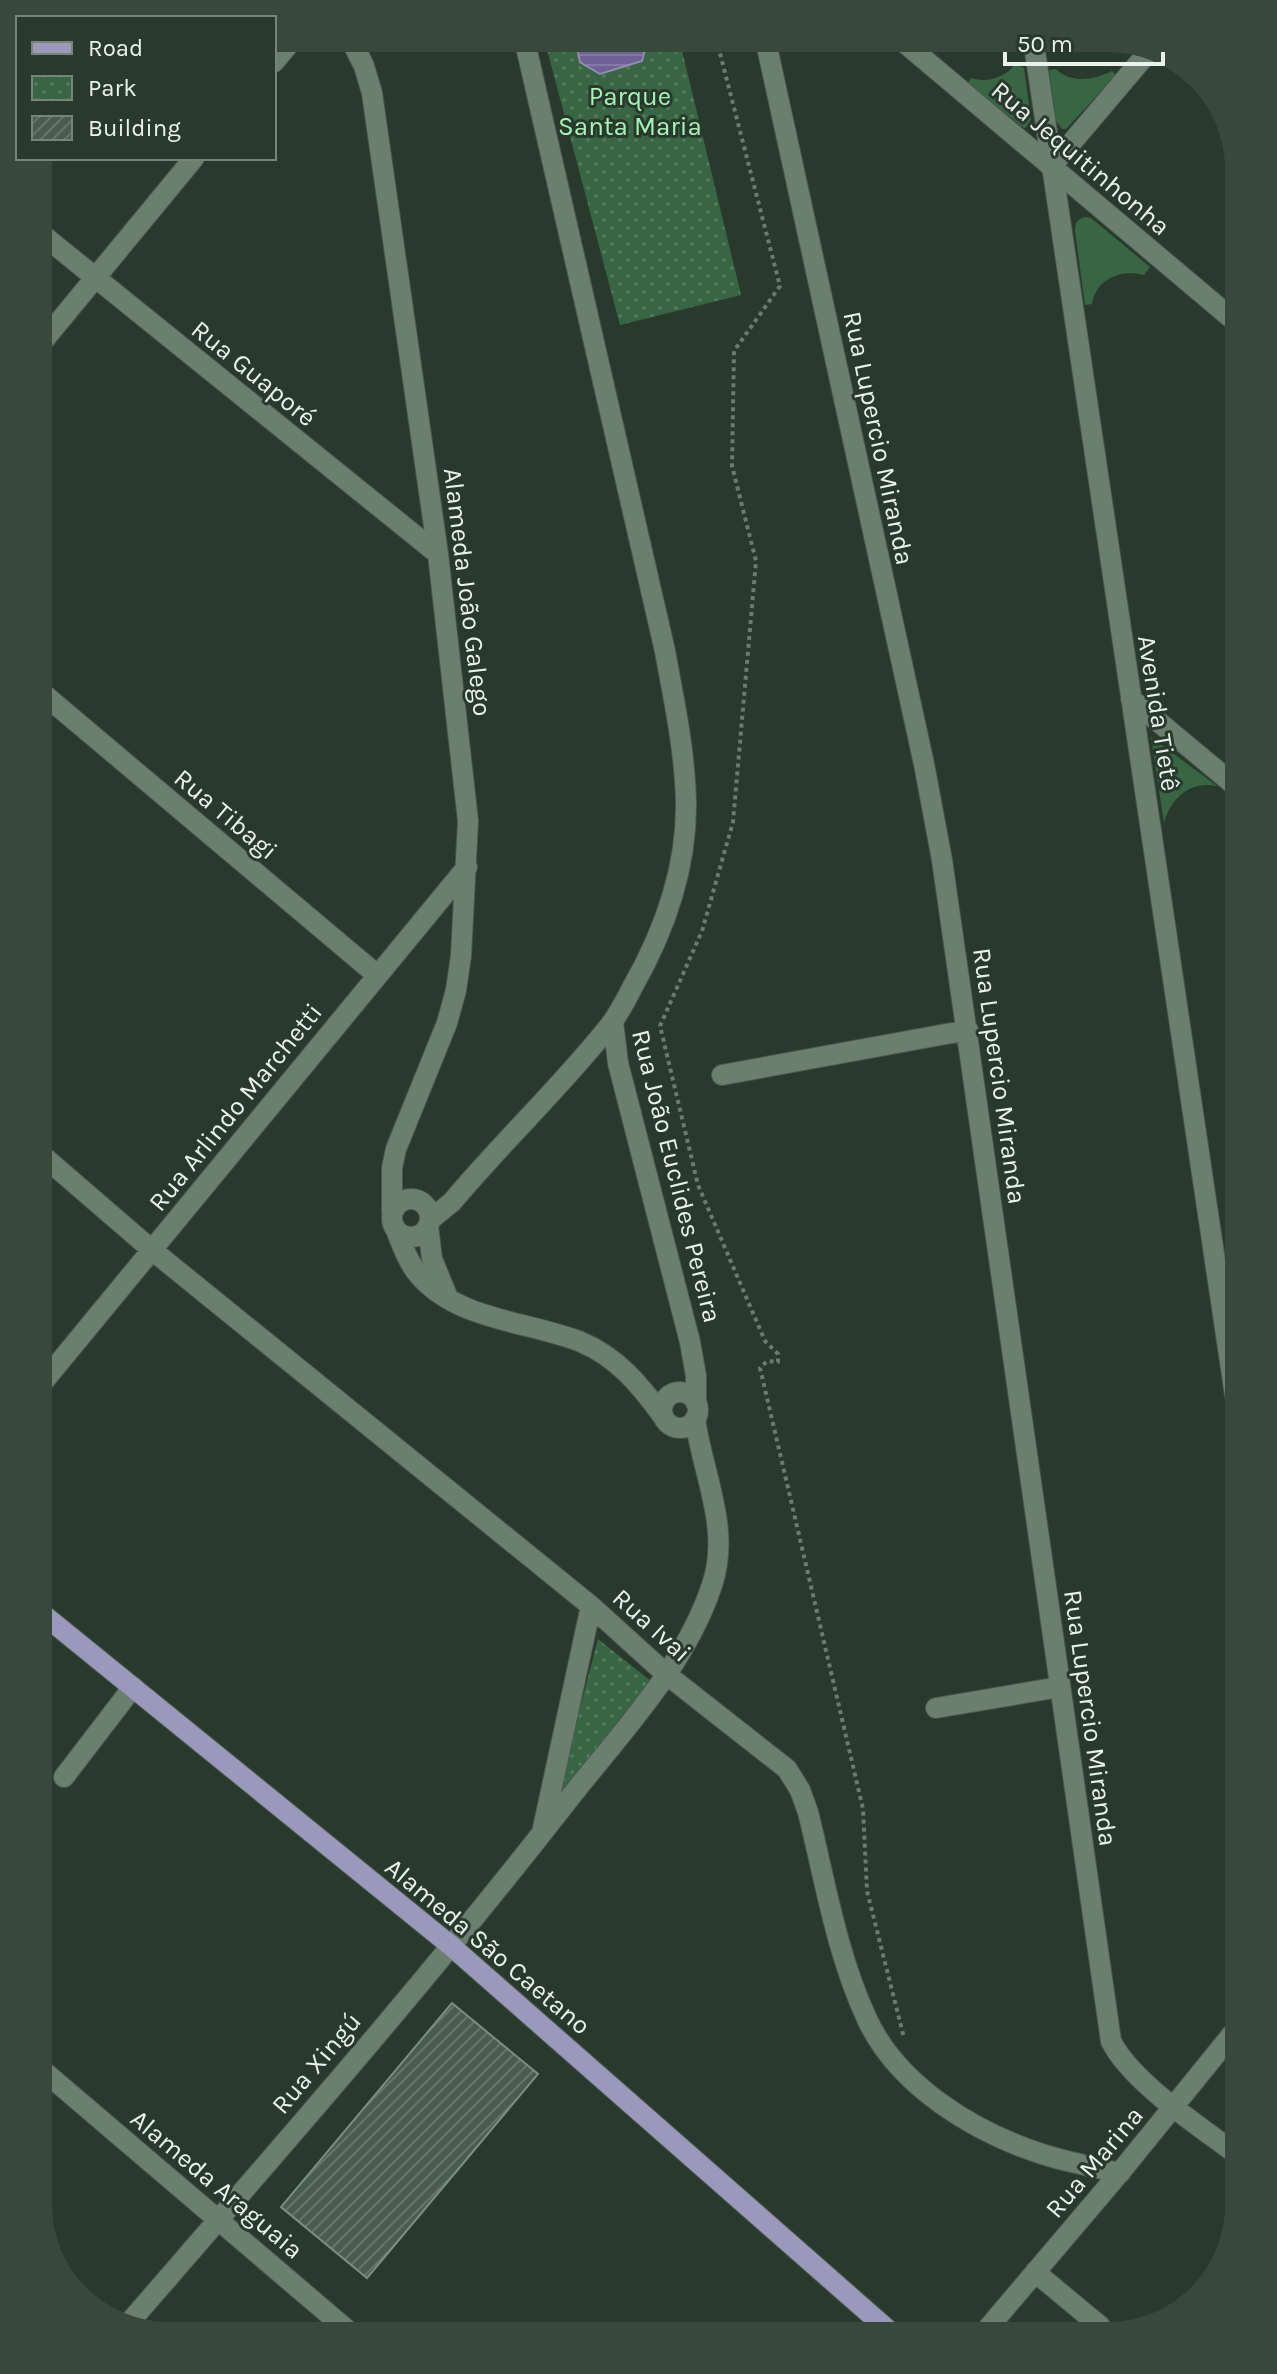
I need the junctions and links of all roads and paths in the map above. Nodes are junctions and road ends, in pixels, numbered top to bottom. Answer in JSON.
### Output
{"nodes":[{"id":1,"x":357,"y":52,"type":"edge"},
{"id":2,"x":527,"y":52,"type":"edge"},
{"id":3,"x":768,"y":52,"type":"edge"},
{"id":4,"x":915,"y":52,"type":"edge"},
{"id":5,"x":1035,"y":52,"type":"edge"},
{"id":6,"x":1144,"y":58,"type":"edge"},
{"id":7,"x":192,"y":160,"type":"edge"},
{"id":8,"x":1051,"y":167,"type":"junction"},
{"id":9,"x":52,"y":243,"type":"edge"},
{"id":10,"x":94,"y":278,"type":"junction"},
{"id":11,"x":1225,"y":313,"type":"edge"},
{"id":12,"x":52,"y":330,"type":"edge"},
{"id":13,"x":438,"y":554,"type":"junction"},
{"id":14,"x":1131,"y":699,"type":"junction"},
{"id":15,"x":52,"y":701,"type":"edge"},
{"id":16,"x":1225,"y":777,"type":"edge"},
{"id":17,"x":467,"y":867,"type":"junction"},
{"id":18,"x":377,"y":975,"type":"junction"},
{"id":19,"x":613,"y":1022,"type":"junction"},
{"id":20,"x":968,"y":1030,"type":"junction"},
{"id":21,"x":722,"y":1075,"type":"dead end"},
{"id":22,"x":396,"y":1149,"type":"junction"},
{"id":23,"x":52,"y":1164,"type":"edge"},
{"id":24,"x":425,"y":1213,"type":"junction"},
{"id":25,"x":394,"y":1221,"type":"junction"},
{"id":26,"x":152,"y":1250,"type":"junction"},
{"id":27,"x":448,"y":1298,"type":"junction"},
{"id":28,"x":1225,"y":1328,"type":"edge"},
{"id":29,"x":690,"y":1342,"type":"junction"},
{"id":30,"x":52,"y":1371,"type":"edge"},
{"id":31,"x":639,"y":1383,"type":"junction"},
{"id":32,"x":674,"y":1393,"type":"junction"},
{"id":33,"x":696,"y":1411,"type":"junction"},
{"id":34,"x":668,"y":1422,"type":"junction"},
{"id":35,"x":703,"y":1463,"type":"junction"},
{"id":36,"x":591,"y":1606,"type":"junction"},
{"id":37,"x":52,"y":1622,"type":"edge"},
{"id":38,"x":666,"y":1674,"type":"junction"},
{"id":39,"x":133,"y":1687,"type":"junction"},
{"id":40,"x":1060,"y":1687,"type":"junction"},
{"id":41,"x":936,"y":1708,"type":"dead end"},
{"id":42,"x":64,"y":1777,"type":"dead end"},
{"id":43,"x":542,"y":1834,"type":"junction"},
{"id":44,"x":450,"y":1945,"type":"junction"},
{"id":45,"x":1225,"y":2043,"type":"edge"},
{"id":46,"x":52,"y":2078,"type":"edge"},
{"id":47,"x":1173,"y":2107,"type":"junction"},
{"id":48,"x":1225,"y":2146,"type":"edge"},
{"id":49,"x":1120,"y":2173,"type":"junction"},
{"id":50,"x":219,"y":2218,"type":"junction"},
{"id":51,"x":1035,"y":2272,"type":"junction"},
{"id":52,"x":134,"y":2317,"type":"edge"},
{"id":53,"x":338,"y":2322,"type":"edge"},
{"id":54,"x":879,"y":2322,"type":"edge"},
{"id":55,"x":993,"y":2322,"type":"edge"},
{"id":56,"x":1095,"y":2322,"type":"edge"}],
"edges":[{"from":1,"to":13,"type":"street","name":"Alameda João Galego"},
{"from":2,"to":19,"type":"street"},
{"from":3,"to":20,"type":"street","name":"Rua Lupercio Miranda"},
{"from":4,"to":8,"type":"street","name":"Rua Jequitinhonha"},
{"from":5,"to":8,"type":"street","name":"Avenida Tietê"},
{"from":6,"to":8,"type":"street"},
{"from":7,"to":10,"type":"street"},
{"from":8,"to":11,"type":"street","name":"Rua Jequitinhonha"},
{"from":8,"to":14,"type":"street","name":"Avenida Tietê"},
{"from":9,"to":10,"type":"street","name":"Rua Guaporé"},
{"from":10,"to":12,"type":"street"},
{"from":10,"to":13,"type":"street","name":"Rua Guaporé"},
{"from":13,"to":17,"type":"street","name":"Alameda João Galego"},
{"from":14,"to":16,"type":"street"},
{"from":14,"to":28,"type":"street","name":"Avenida Tietê"},
{"from":15,"to":18,"type":"street","name":"Rua Tibagi"},
{"from":17,"to":18,"type":"street","name":"Rua Arlindo Marchetti"},
{"from":17,"to":22,"type":"street","name":"Alameda João Galego"},
{"from":18,"to":26,"type":"street","name":"Rua Arlindo Marchetti"},
{"from":19,"to":24,"type":"street"},
{"from":19,"to":29,"type":"street","name":"Rua João Euclides Pereira"},
{"from":20,"to":21,"type":"street"},
{"from":20,"to":40,"type":"street","name":"Rua Lupercio Miranda"},
{"from":22,"to":24,"type":"street"},
{"from":22,"to":25,"type":"street","name":"Alameda João Galego"},
{"from":23,"to":26,"type":"street","name":"Rua Ivai"},
{"from":24,"to":25,"type":"street"},
{"from":24,"to":25,"type":"street"},
{"from":24,"to":27,"type":"street"},
{"from":25,"to":27,"type":"street","name":"Alameda João Galego"},
{"from":26,"to":30,"type":"street","name":"Rua Arlindo Marchetti"},
{"from":26,"to":36,"type":"street","name":"Rua Ivai"},
{"from":27,"to":31,"type":"street","name":"Alameda João Galego"},
{"from":29,"to":32,"type":"street","name":"Rua João Euclides Pereira"},
{"from":29,"to":33,"type":"street","name":"Rua João Euclides Pereira"},
{"from":31,"to":32,"type":"street","name":"Alameda João Galego"},
{"from":31,"to":34,"type":"street","name":"Alameda João Galego"},
{"from":32,"to":33,"type":"street","name":"Alameda João Galego"},
{"from":32,"to":34,"type":"street"},
{"from":33,"to":34,"type":"street"},
{"from":33,"to":35,"type":"street","name":"Alameda João Galego"},
{"from":34,"to":35,"type":"street","name":"Alameda João Galego"},
{"from":35,"to":38,"type":"street","name":"Alameda João Galego"},
{"from":36,"to":38,"type":"street","name":"Rua Ivai"},
{"from":36,"to":43,"type":"street","name":"Rua Xingú"},
{"from":37,"to":39,"type":"main road","name":"Alameda São Caetano"},
{"from":38,"to":43,"type":"street","name":"Rua Xingú"},
{"from":38,"to":49,"type":"street","name":"Rua Ivai"},
{"from":39,"to":42,"type":"street"},
{"from":39,"to":44,"type":"main road","name":"Alameda São Caetano"},
{"from":40,"to":41,"type":"street"},
{"from":40,"to":47,"type":"street","name":"Rua Lupercio Miranda"},
{"from":43,"to":44,"type":"street","name":"Rua Xingú"},
{"from":44,"to":50,"type":"street","name":"Rua Xingú"},
{"from":44,"to":54,"type":"main road","name":"Alameda São Caetano"},
{"from":45,"to":47,"type":"street","name":"Rua Marina"},
{"from":46,"to":50,"type":"street","name":"Alameda Araguaia"},
{"from":47,"to":48,"type":"street","name":"Rua Lupercio Miranda"},
{"from":47,"to":49,"type":"street","name":"Rua Marina"},
{"from":49,"to":51,"type":"street","name":"Rua Marina"},
{"from":50,"to":52,"type":"street","name":"Rua Xingú"},
{"from":50,"to":53,"type":"street","name":"Alameda Araguaia"},
{"from":51,"to":55,"type":"street","name":"Rua Marina"},
{"from":51,"to":56,"type":"street"}]}
